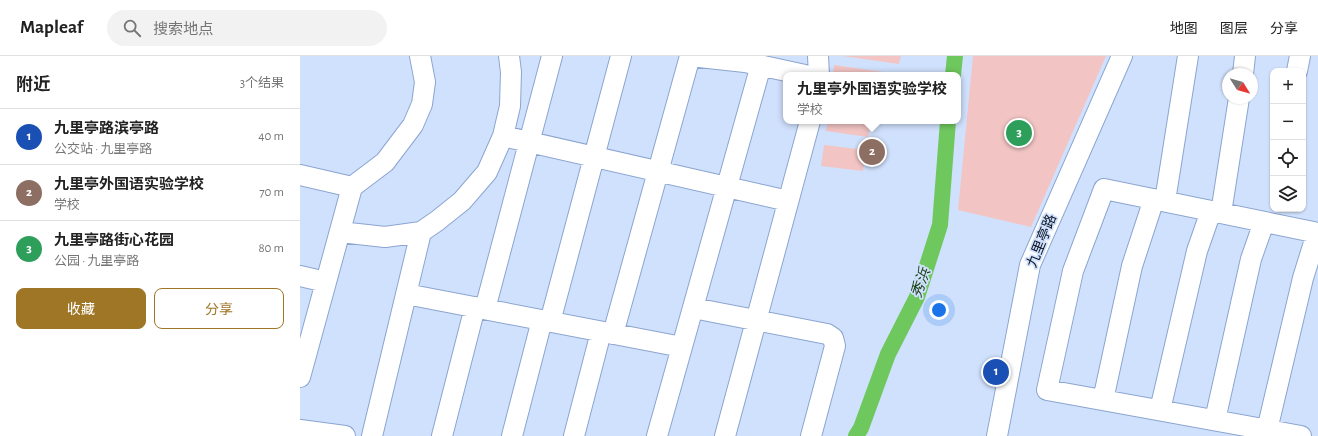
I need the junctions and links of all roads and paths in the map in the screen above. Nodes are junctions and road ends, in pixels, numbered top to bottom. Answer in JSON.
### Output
{"nodes":[{"id":1,"x":420,"y":56,"type":"edge"},
{"id":2,"x":509,"y":56,"type":"edge"},
{"id":3,"x":552,"y":56,"type":"edge"},
{"id":4,"x":621,"y":56,"type":"edge"},
{"id":5,"x":690,"y":56,"type":"edge"},
{"id":6,"x":818,"y":56,"type":"edge"},
{"id":7,"x":1122,"y":56,"type":"edge"},
{"id":8,"x":1188,"y":56,"type":"edge"},
{"id":9,"x":1245,"y":56,"type":"edge"},
{"id":10,"x":1300,"y":56,"type":"edge"},
{"id":11,"x":751,"y":61,"type":"edge"},
{"id":12,"x":1243,"y":68,"type":"edge"},
{"id":13,"x":1298,"y":68,"type":"edge"},
{"id":14,"x":793,"y":72,"type":"edge"},
{"id":15,"x":819,"y":72,"type":"edge"},
{"id":16,"x":1238,"y":104,"type":"edge"},
{"id":17,"x":809,"y":124,"type":"edge"},
{"id":18,"x":502,"y":136,"type":"junction"},
{"id":19,"x":529,"y":142,"type":"junction"},
{"id":20,"x":594,"y":157,"type":"junction"},
{"id":21,"x":658,"y":171,"type":"junction"},
{"id":22,"x":300,"y":175,"type":"edge"},
{"id":23,"x":352,"y":187,"type":"junction"},
{"id":24,"x":727,"y":187,"type":"junction"},
{"id":25,"x":1159,"y":200,"type":"junction"},
{"id":26,"x":788,"y":201,"type":"junction"},
{"id":27,"x":1216,"y":212,"type":"junction"},
{"id":28,"x":1271,"y":218,"type":"edge"},
{"id":29,"x":340,"y":232,"type":"junction"},
{"id":30,"x":420,"y":232,"type":"junction"},
{"id":31,"x":1318,"y":233,"type":"edge"},
{"id":32,"x":300,"y":276,"type":"edge"},
{"id":33,"x":326,"y":282,"type":"junction"},
{"id":34,"x":406,"y":294,"type":"junction"},
{"id":35,"x":480,"y":308,"type":"junction"},
{"id":36,"x":693,"y":308,"type":"junction"},
{"id":37,"x":756,"y":320,"type":"junction"},
{"id":38,"x":546,"y":321,"type":"junction"},
{"id":39,"x":607,"y":333,"type":"junction"},
{"id":40,"x":682,"y":347,"type":"junction"},
{"id":41,"x":300,"y":376,"type":"edge"},
{"id":42,"x":1103,"y":400,"type":"junction"},
{"id":43,"x":1160,"y":410,"type":"junction"},
{"id":44,"x":1226,"y":427,"type":"edge"},
{"id":45,"x":300,"y":430,"type":"edge"},
{"id":46,"x":1267,"y":430,"type":"junction"},
{"id":47,"x":1291,"y":435,"type":"edge"},
{"id":48,"x":345,"y":436,"type":"edge"},
{"id":49,"x":372,"y":436,"type":"edge"},
{"id":50,"x":442,"y":436,"type":"edge"},
{"id":51,"x":512,"y":436,"type":"edge"},
{"id":52,"x":574,"y":436,"type":"edge"},
{"id":53,"x":657,"y":436,"type":"edge"},
{"id":54,"x":725,"y":436,"type":"edge"},
{"id":55,"x":811,"y":436,"type":"edge"},
{"id":56,"x":997,"y":436,"type":"edge"}],
"edges":[{"from":1,"to":23,"type":"street"},
{"from":2,"to":18,"type":"street"},
{"from":3,"to":19,"type":"street"},
{"from":4,"to":20,"type":"street"},
{"from":5,"to":11,"type":"street"},
{"from":5,"to":21,"type":"street"},
{"from":6,"to":15,"type":"street"},
{"from":7,"to":56,"type":"street","name":"九里亭路"},
{"from":8,"to":25,"type":"street"},
{"from":9,"to":12,"type":"street"},
{"from":10,"to":13,"type":"street"},
{"from":11,"to":14,"type":"street"},
{"from":11,"to":24,"type":"street"},
{"from":16,"to":27,"type":"street"},
{"from":17,"to":26,"type":"street"},
{"from":18,"to":19,"type":"street"},
{"from":18,"to":30,"type":"street"},
{"from":19,"to":20,"type":"street"},
{"from":19,"to":35,"type":"street"},
{"from":20,"to":21,"type":"street"},
{"from":20,"to":38,"type":"street"},
{"from":21,"to":24,"type":"street"},
{"from":21,"to":39,"type":"street"},
{"from":22,"to":23,"type":"street"},
{"from":23,"to":29,"type":"street"},
{"from":24,"to":26,"type":"street"},
{"from":24,"to":36,"type":"street"},
{"from":25,"to":27,"type":"street"},
{"from":25,"to":42,"type":"street"},
{"from":25,"to":42,"type":"street"},
{"from":26,"to":37,"type":"street"},
{"from":27,"to":28,"type":"street"},
{"from":27,"to":43,"type":"street"},
{"from":28,"to":31,"type":"street"},
{"from":28,"to":44,"type":"street"},
{"from":29,"to":30,"type":"street"},
{"from":29,"to":33,"type":"street"},
{"from":30,"to":34,"type":"street"},
{"from":31,"to":46,"type":"street"},
{"from":32,"to":33,"type":"street"},
{"from":33,"to":41,"type":"street"},
{"from":34,"to":35,"type":"street"},
{"from":34,"to":49,"type":"street"},
{"from":35,"to":38,"type":"street"},
{"from":35,"to":50,"type":"street"},
{"from":36,"to":37,"type":"street"},
{"from":36,"to":40,"type":"street"},
{"from":37,"to":54,"type":"street"},
{"from":37,"to":55,"type":"street"},
{"from":38,"to":39,"type":"street"},
{"from":38,"to":51,"type":"street"},
{"from":39,"to":40,"type":"street"},
{"from":39,"to":52,"type":"street"},
{"from":40,"to":53,"type":"street"},
{"from":42,"to":43,"type":"street"},
{"from":43,"to":44,"type":"street"},
{"from":44,"to":46,"type":"street"},
{"from":45,"to":48,"type":"street"},
{"from":46,"to":47,"type":"street"}]}
